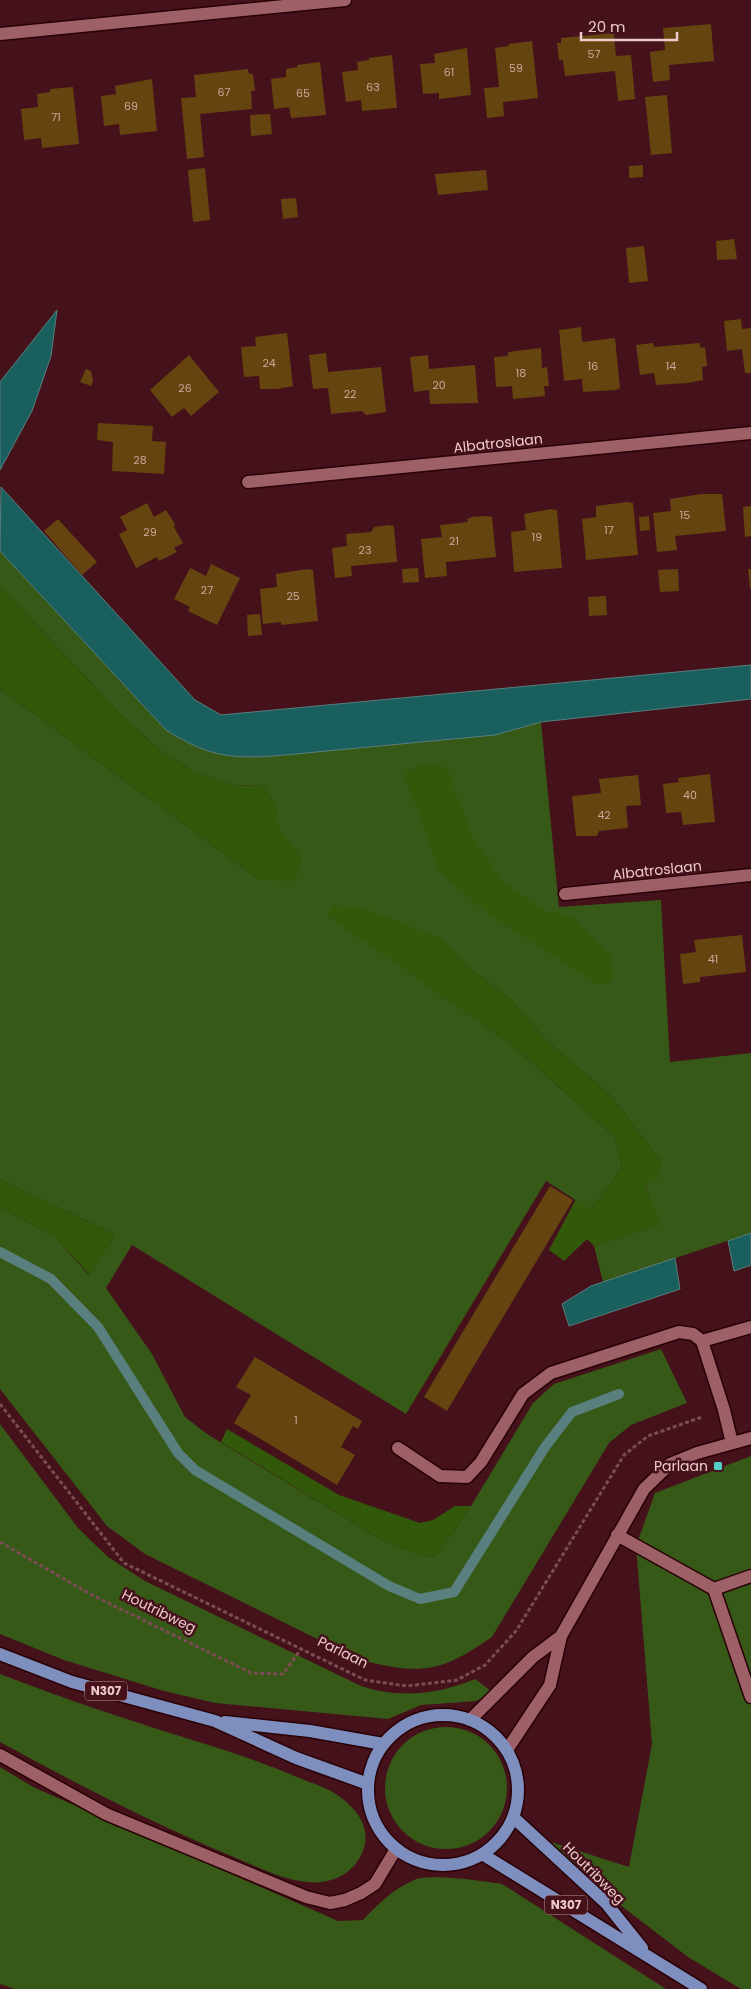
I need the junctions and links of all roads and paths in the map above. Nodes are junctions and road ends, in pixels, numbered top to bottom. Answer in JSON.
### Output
{"nodes":[{"id":1,"x":345,"y":0,"type":"edge"},
{"id":2,"x":0,"y":34,"type":"edge"},
{"id":3,"x":751,"y":433,"type":"edge"},
{"id":4,"x":248,"y":482,"type":"dead end"},
{"id":5,"x":751,"y":875,"type":"edge"},
{"id":6,"x":565,"y":894,"type":"dead end"},
{"id":7,"x":751,"y":1327,"type":"edge"},
{"id":8,"x":702,"y":1341,"type":"junction"},
{"id":9,"x":0,"y":1404,"type":"edge"},
{"id":10,"x":724,"y":1410,"type":"junction"},
{"id":11,"x":751,"y":1438,"type":"edge"},
{"id":12,"x":732,"y":1443,"type":"junction"},
{"id":13,"x":398,"y":1448,"type":"dead end"},
{"id":14,"x":617,"y":1535,"type":"junction"},
{"id":15,"x":0,"y":1542,"type":"edge"},
{"id":16,"x":751,"y":1576,"type":"edge"},
{"id":17,"x":714,"y":1589,"type":"junction"},
{"id":18,"x":561,"y":1636,"type":"junction"},
{"id":19,"x":301,"y":1648,"type":"junction"},
{"id":20,"x":751,"y":1652,"type":"edge"},
{"id":21,"x":0,"y":1654,"type":"edge"},
{"id":22,"x":738,"y":1655,"type":"junction"},
{"id":23,"x":751,"y":1697,"type":"edge"},
{"id":24,"x":470,"y":1720,"type":"junction"},
{"id":25,"x":216,"y":1721,"type":"junction"},
{"id":26,"x":383,"y":1744,"type":"junction"},
{"id":27,"x":507,"y":1750,"type":"junction"},
{"id":28,"x":0,"y":1755,"type":"edge"},
{"id":29,"x":368,"y":1784,"type":"junction"},
{"id":30,"x":514,"y":1817,"type":"junction"},
{"id":31,"x":396,"y":1849,"type":"junction"},
{"id":32,"x":482,"y":1854,"type":"junction"},
{"id":33,"x":649,"y":1956,"type":"junction"},
{"id":34,"x":701,"y":1989,"type":"edge"}],
"edges":[{"from":1,"to":2,"type":"street"},
{"from":3,"to":4,"type":"street","name":"Albatroslaan"},
{"from":5,"to":6,"type":"street","name":"Albatroslaan"},
{"from":7,"to":8,"type":"street"},
{"from":8,"to":10,"type":"street"},
{"from":8,"to":13,"type":"street"},
{"from":9,"to":19,"type":"path","name":"Parlaan"},
{"from":10,"to":12,"type":"street"},
{"from":10,"to":19,"type":"path","name":"Parlaan"},
{"from":11,"to":12,"type":"street"},
{"from":12,"to":14,"type":"street"},
{"from":14,"to":17,"type":"street"},
{"from":14,"to":18,"type":"street"},
{"from":15,"to":19,"type":"path","name":"Houtribweg"},
{"from":16,"to":17,"type":"street"},
{"from":17,"to":22,"type":"street"},
{"from":18,"to":24,"type":"street"},
{"from":18,"to":27,"type":"street"},
{"from":20,"to":22,"type":"street"},
{"from":21,"to":25,"type":"main road","number":"N307"},
{"from":22,"to":23,"type":"street"},
{"from":24,"to":26,"type":"main road"},
{"from":24,"to":27,"type":"main road"},
{"from":25,"to":26,"type":"main road","number":"N307"},
{"from":25,"to":29,"type":"main road","number":"N307"},
{"from":26,"to":29,"type":"main road"},
{"from":27,"to":30,"type":"main road"},
{"from":28,"to":31,"type":"street"},
{"from":29,"to":31,"type":"main road"},
{"from":30,"to":32,"type":"main road"},
{"from":30,"to":33,"type":"main road","name":"Houtribweg","number":"N307"},
{"from":31,"to":32,"type":"main road"},
{"from":32,"to":33,"type":"main road","name":"Houtribweg","number":"N307"},
{"from":33,"to":34,"type":"main road","name":"Houtribweg","number":"N307"}]}
